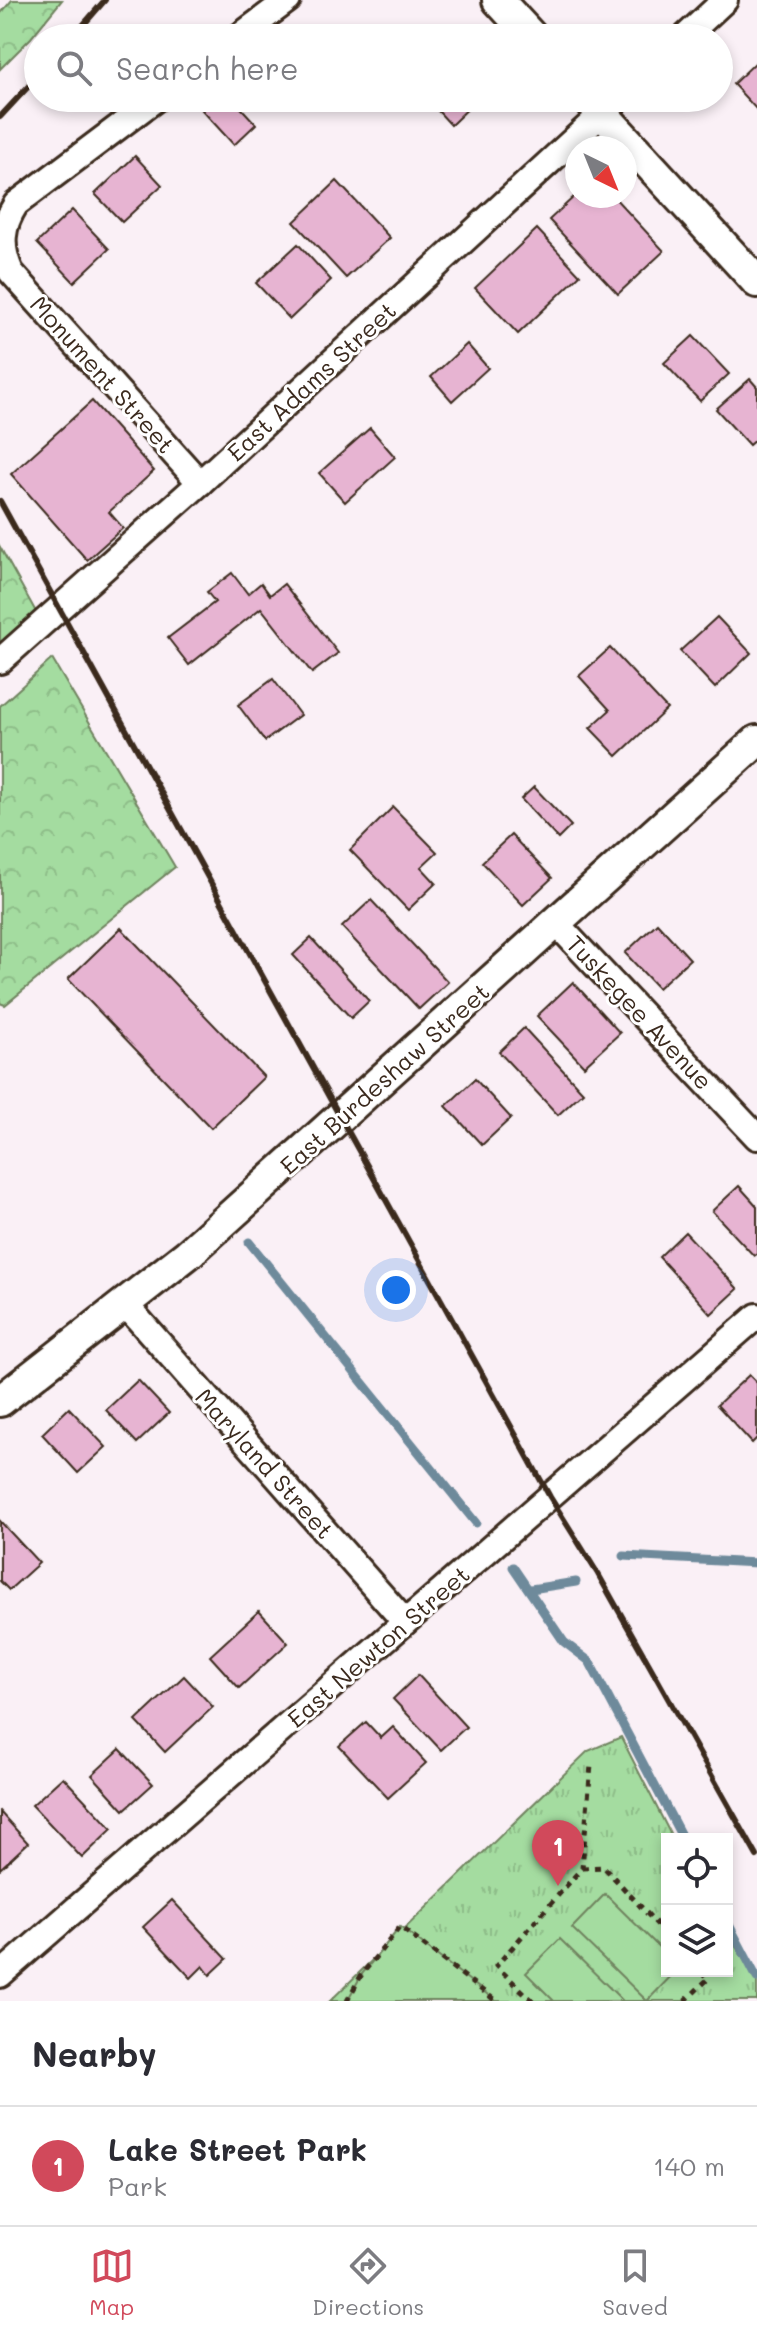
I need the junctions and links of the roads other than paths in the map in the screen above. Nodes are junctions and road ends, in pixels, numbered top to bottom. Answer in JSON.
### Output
{"nodes":[{"id":1,"x":288,"y":0,"type":"edge"},
{"id":2,"x":498,"y":0,"type":"edge"},
{"id":3,"x":725,"y":0,"type":"edge"},
{"id":4,"x":256,"y":24,"type":"edge"},
{"id":5,"x":520,"y":24,"type":"edge"},
{"id":6,"x":699,"y":24,"type":"edge"},
{"id":7,"x":138,"y":112,"type":"edge"},
{"id":8,"x":593,"y":112,"type":"edge"},
{"id":9,"x":611,"y":112,"type":"edge"},
{"id":10,"x":757,"y":282,"type":"edge"},
{"id":11,"x":200,"y":483,"type":"junction"},
{"id":12,"x":0,"y":661,"type":"edge"},
{"id":13,"x":757,"y":741,"type":"edge"},
{"id":14,"x":556,"y":923,"type":"junction"},
{"id":15,"x":757,"y":1137,"type":"edge"},
{"id":16,"x":125,"y":1304,"type":"junction"},
{"id":17,"x":757,"y":1316,"type":"edge"},
{"id":18,"x":0,"y":1401,"type":"edge"},
{"id":19,"x":405,"y":1622,"type":"junction"},
{"id":20,"x":0,"y":1975,"type":"edge"}],
"edges":[{"from":1,"to":4,"type":"street"},
{"from":2,"to":5,"type":"street"},
{"from":3,"to":6,"type":"street"},
{"from":7,"to":11,"type":"street","name":"Monument Street"},
{"from":8,"to":11,"type":"street","name":"East Adams Street"},
{"from":9,"to":10,"type":"street"},
{"from":11,"to":12,"type":"street","name":"East Adams Street"},
{"from":13,"to":14,"type":"street","name":"East Burdeshaw Street"},
{"from":14,"to":15,"type":"street","name":"Tuskegee Avenue"},
{"from":14,"to":16,"type":"street","name":"East Burdeshaw Street"},
{"from":16,"to":18,"type":"street","name":"East Burdeshaw Street"},
{"from":16,"to":19,"type":"street","name":"Maryland Street"},
{"from":17,"to":19,"type":"street","name":"East Newton Street"},
{"from":19,"to":20,"type":"street","name":"East Newton Street"}]}
